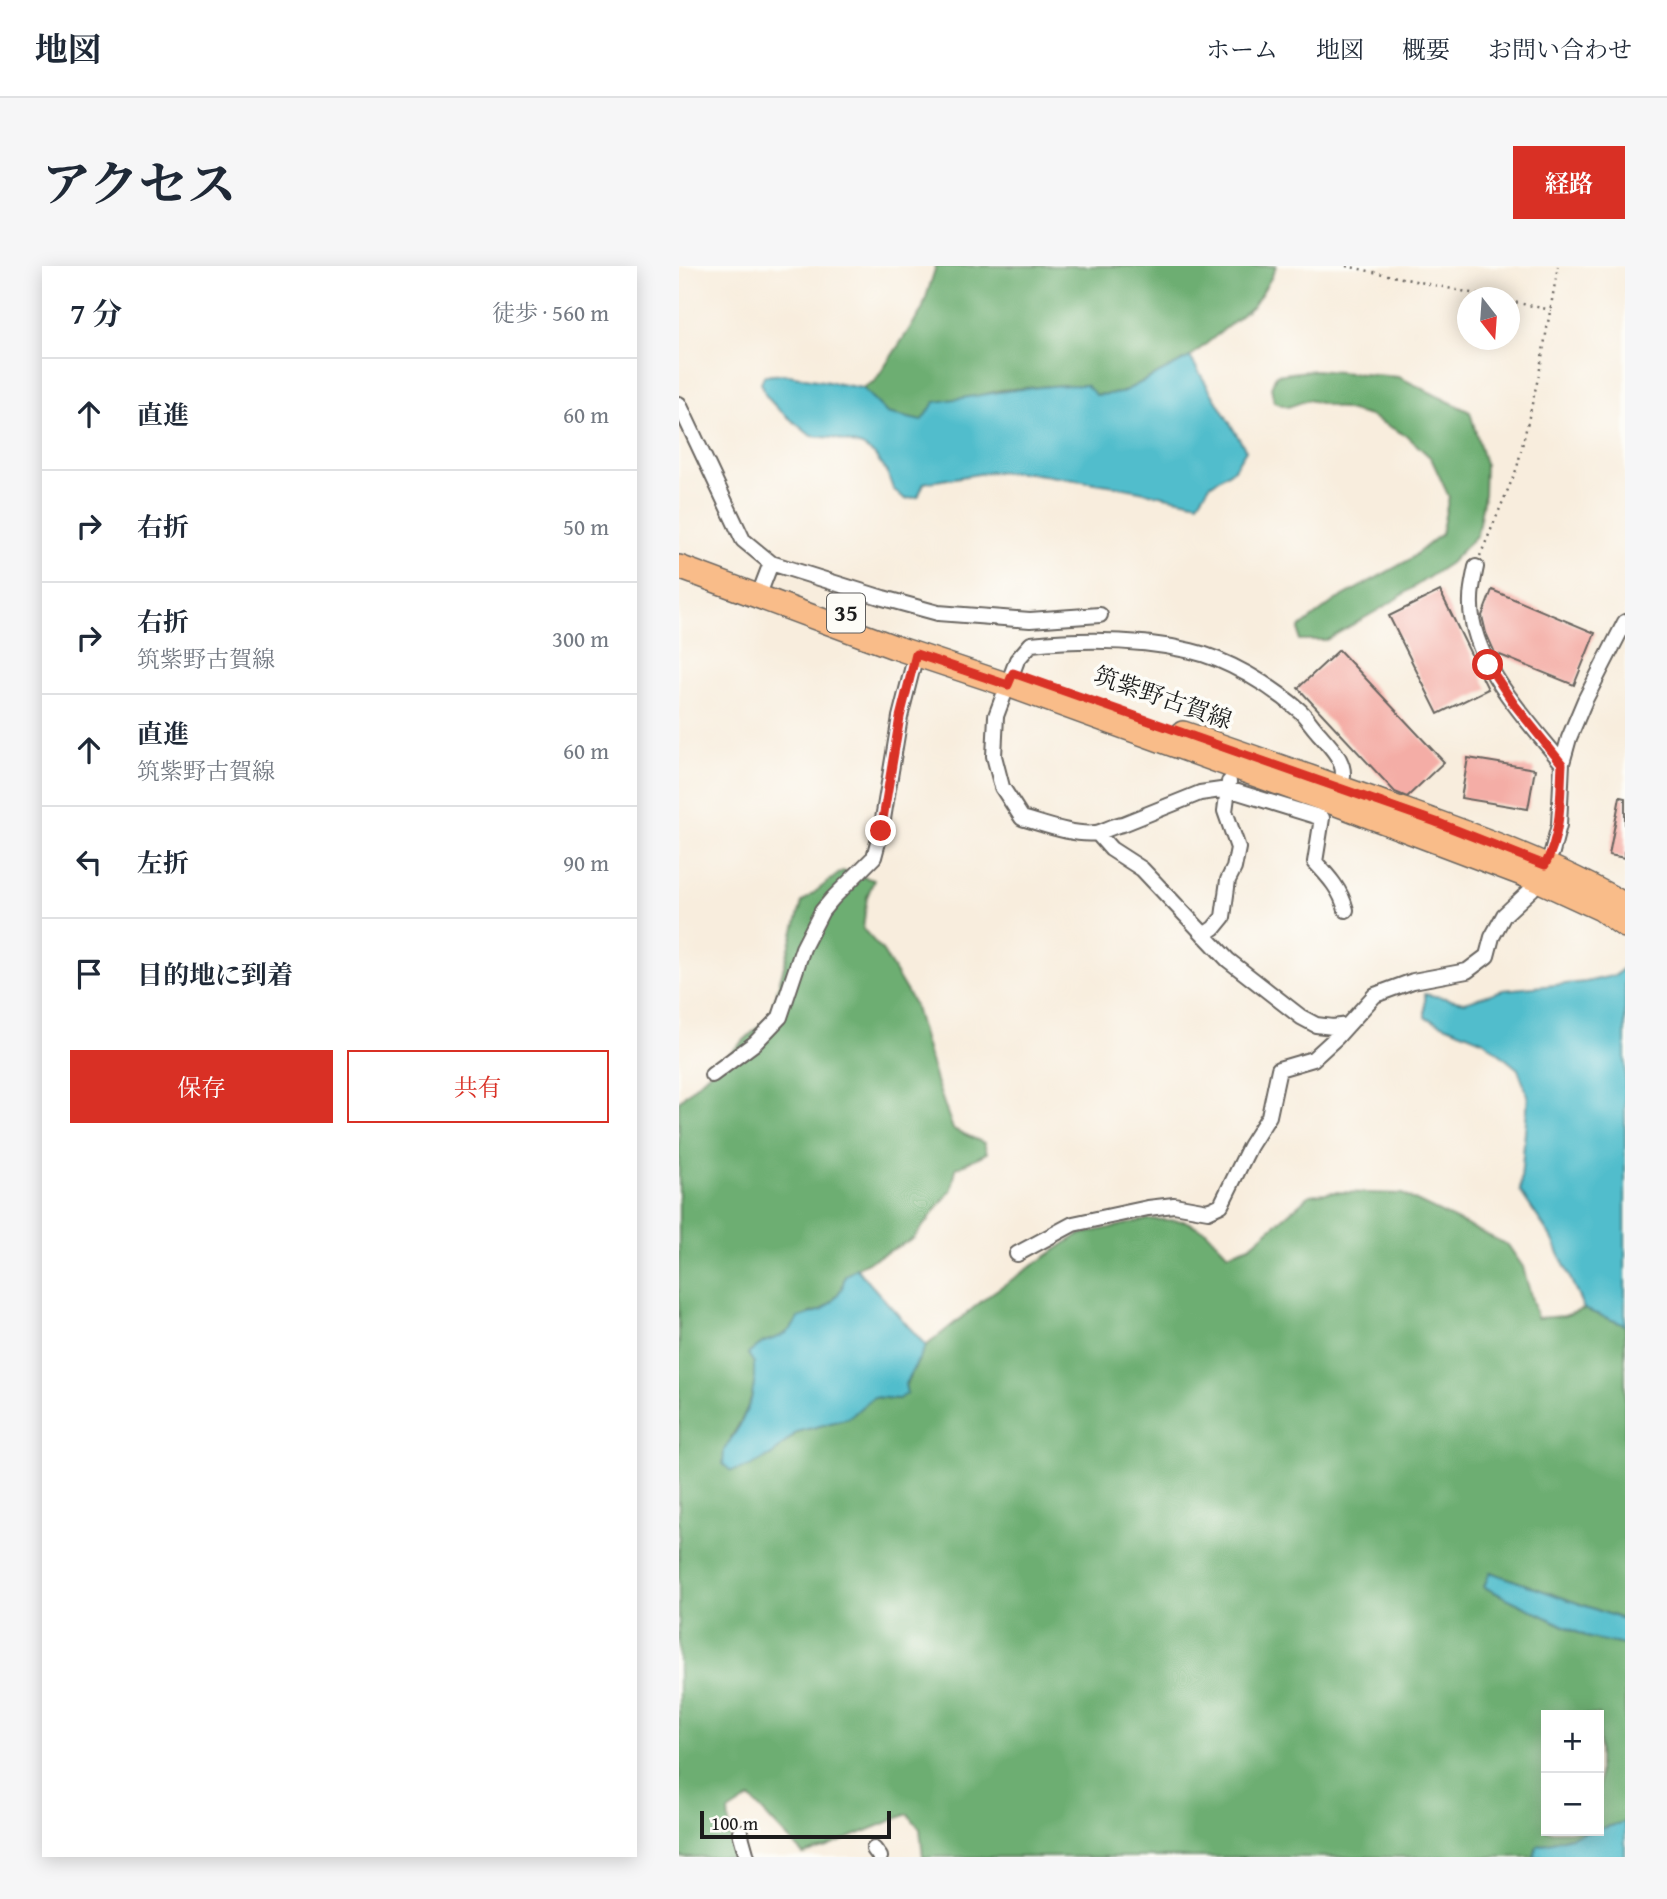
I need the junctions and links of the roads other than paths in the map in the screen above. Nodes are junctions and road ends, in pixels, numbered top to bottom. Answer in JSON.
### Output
{"nodes":[{"id":1,"x":679,"y":404,"type":"edge"},
{"id":2,"x":679,"y":553,"type":"edge"},
{"id":3,"x":679,"y":567,"type":"edge"},
{"id":4,"x":1476,"y":567,"type":"road end"},
{"id":5,"x":764,"y":581,"type":"junction"},
{"id":6,"x":1100,"y":615,"type":"dead end"},
{"id":7,"x":1625,"y":622,"type":"edge"},
{"id":8,"x":916,"y":654,"type":"junction"},
{"id":9,"x":1010,"y":679,"type":"junction"},
{"id":10,"x":1562,"y":764,"type":"junction"},
{"id":11,"x":1230,"y":778,"type":"junction"},
{"id":12,"x":1337,"y":796,"type":"junction"},
{"id":13,"x":1097,"y":833,"type":"junction"},
{"id":14,"x":1541,"y":872,"type":"junction"},
{"id":15,"x":1625,"y":905,"type":"edge"},
{"id":16,"x":1346,"y":910,"type":"dead end"},
{"id":17,"x":1625,"y":926,"type":"edge"},
{"id":18,"x":1204,"y":935,"type":"junction"},
{"id":19,"x":1348,"y":1025,"type":"junction"},
{"id":20,"x":712,"y":1075,"type":"dead end"},
{"id":21,"x":1017,"y":1254,"type":"dead end"},
{"id":22,"x":740,"y":1832,"type":"dead end"},
{"id":23,"x":747,"y":1857,"type":"edge"}],
"edges":[{"from":1,"to":5,"type":"street"},
{"from":2,"to":5,"type":"main road","name":"筑紫野古賀線","number":"35"},
{"from":3,"to":5,"type":"main road","name":"筑紫野古賀線","number":"35"},
{"from":4,"to":10,"type":"street"},
{"from":5,"to":6,"type":"street"},
{"from":5,"to":8,"type":"main road","name":"筑紫野古賀線","number":"35"},
{"from":5,"to":9,"type":"main road","name":"筑紫野古賀線","number":"35"},
{"from":7,"to":10,"type":"street"},
{"from":8,"to":9,"type":"main road","name":"筑紫野古賀線","number":"35"},
{"from":8,"to":20,"type":"street"},
{"from":9,"to":11,"type":"main road","name":"筑紫野古賀線","number":"35"},
{"from":9,"to":12,"type":"main road","name":"筑紫野古賀線","number":"35"},
{"from":9,"to":12,"type":"street"},
{"from":9,"to":13,"type":"street"},
{"from":10,"to":14,"type":"street"},
{"from":11,"to":12,"type":"main road","name":"筑紫野古賀線","number":"35"},
{"from":11,"to":13,"type":"street"},
{"from":11,"to":16,"type":"street"},
{"from":11,"to":18,"type":"street"},
{"from":12,"to":14,"type":"main road","name":"筑紫野古賀線","number":"35"},
{"from":13,"to":18,"type":"street"},
{"from":14,"to":15,"type":"main road","name":"筑紫野古賀線","number":"35"},
{"from":14,"to":17,"type":"main road","name":"筑紫野古賀線","number":"35"},
{"from":14,"to":19,"type":"street"},
{"from":18,"to":19,"type":"street"},
{"from":19,"to":21,"type":"street"},
{"from":22,"to":23,"type":"street"}]}
